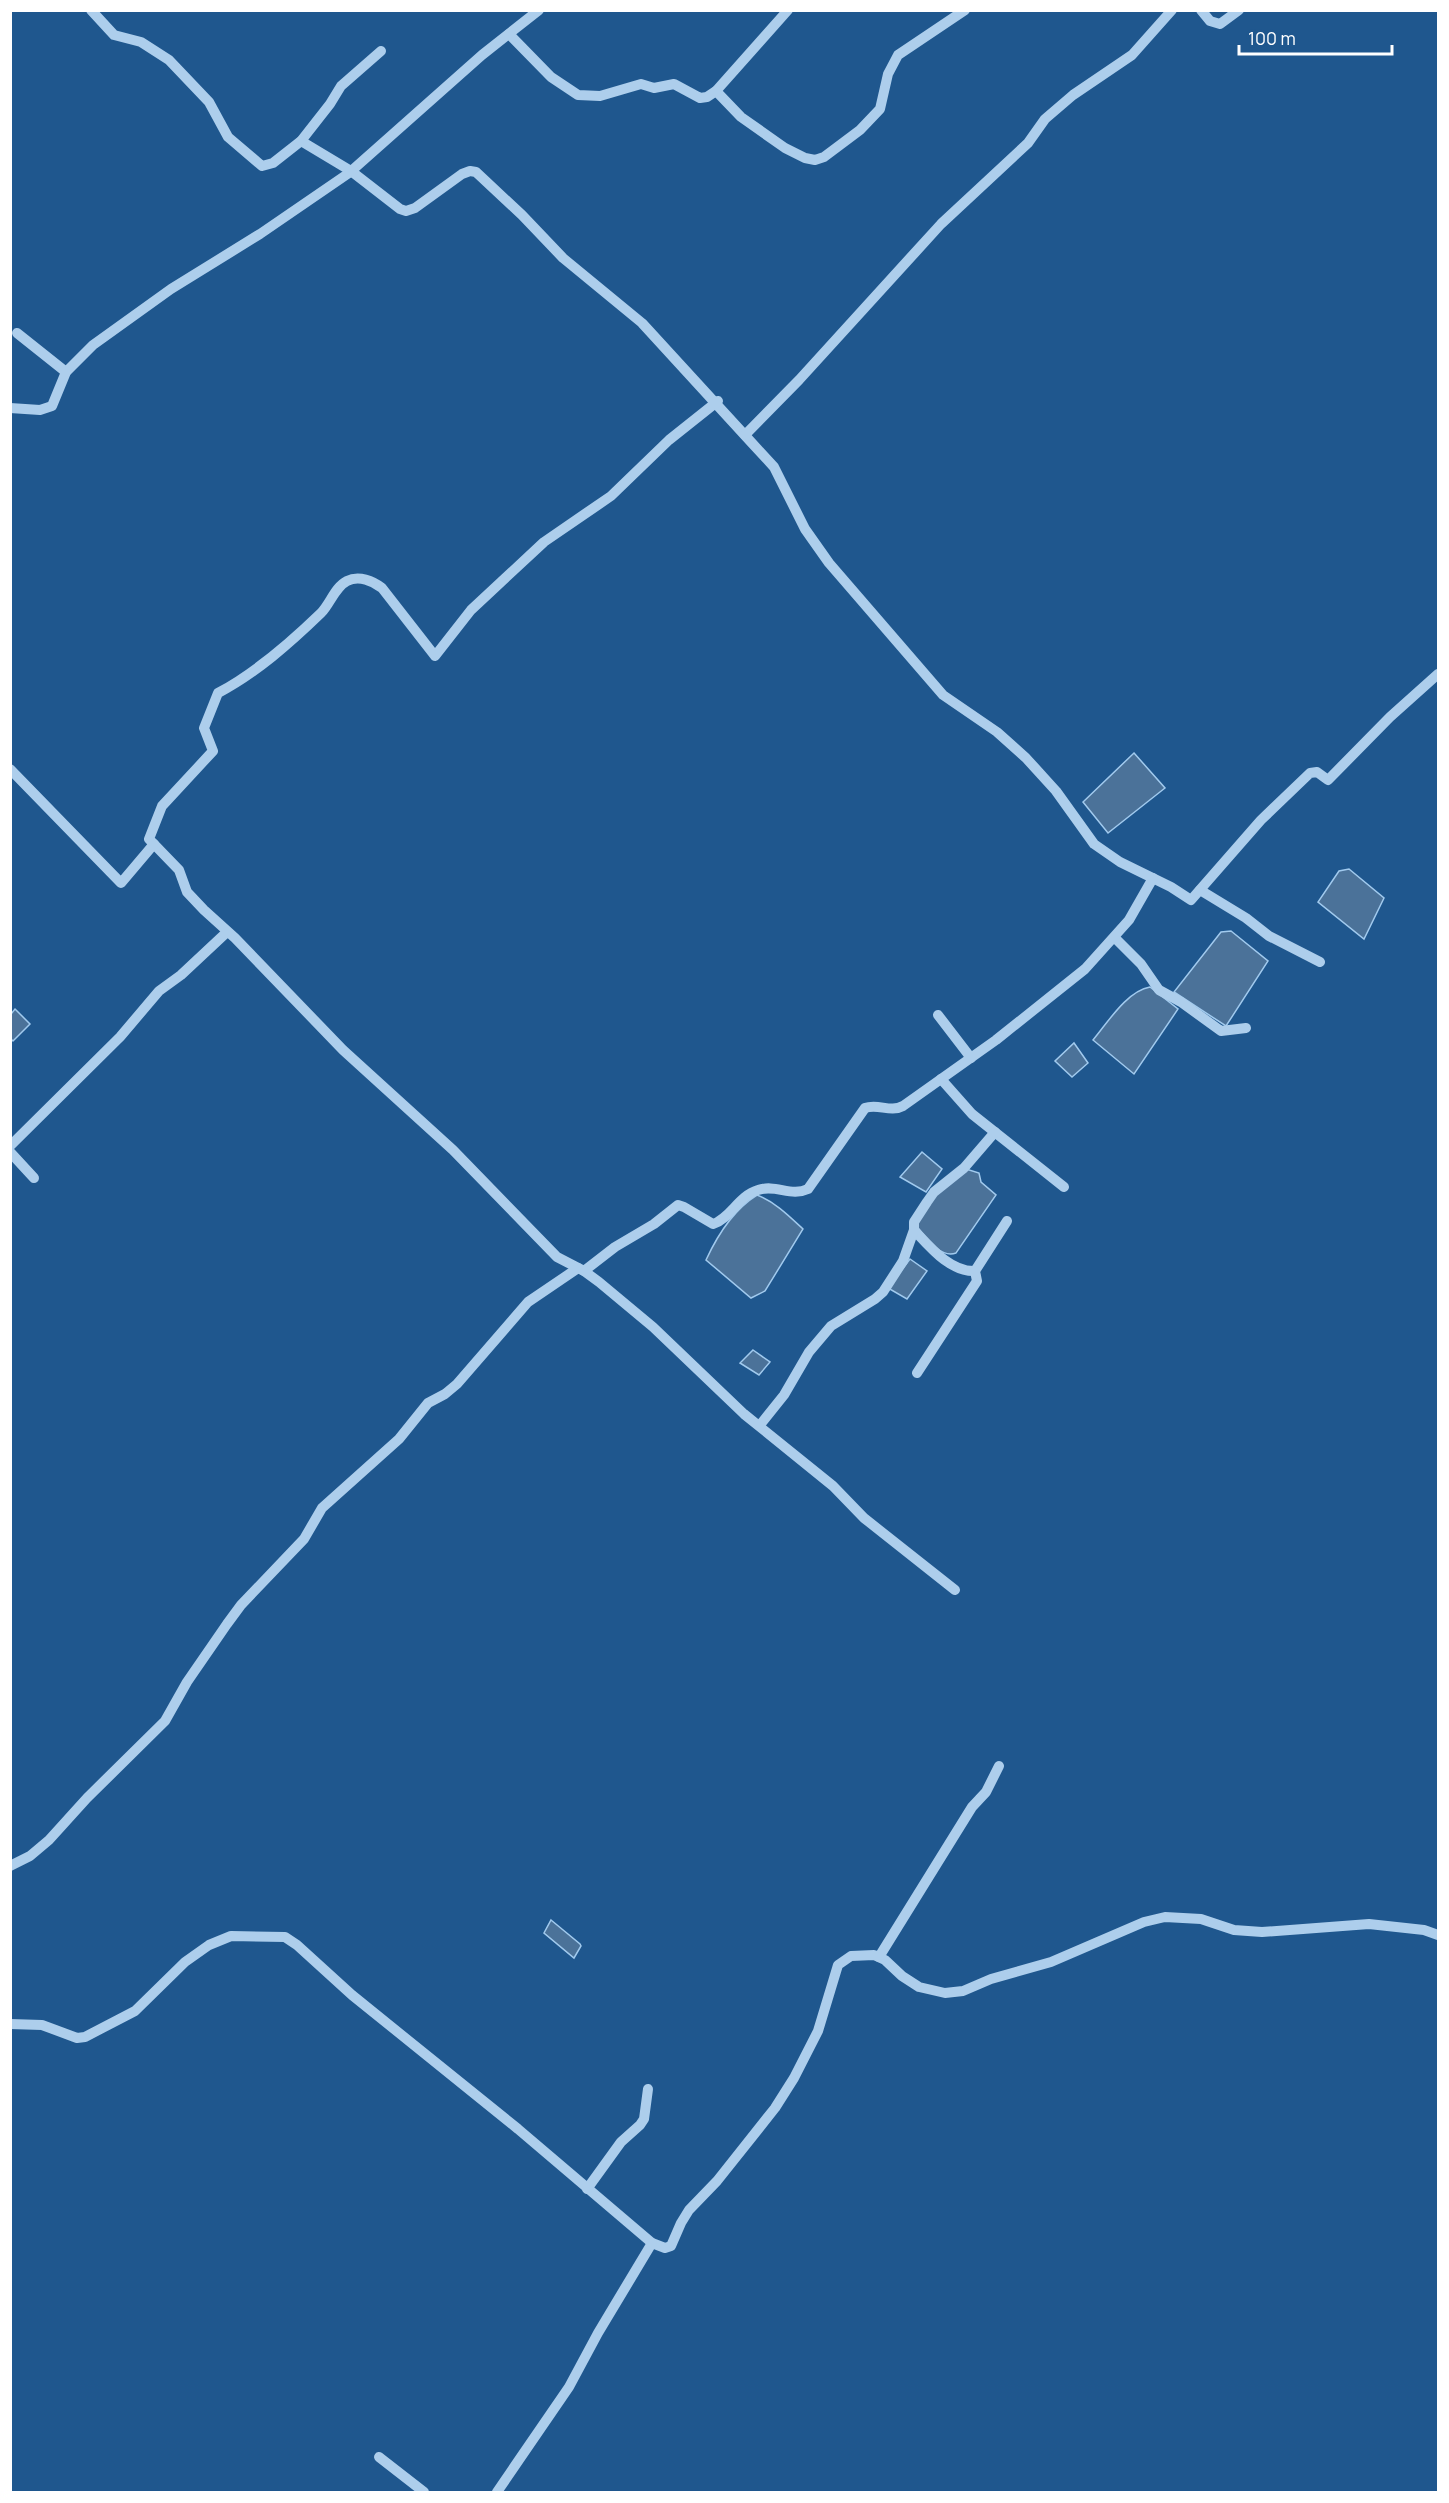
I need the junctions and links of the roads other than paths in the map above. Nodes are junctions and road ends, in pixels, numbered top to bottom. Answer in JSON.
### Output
{"nodes":[{"id":1,"x":91,"y":10,"type":"edge"},
{"id":2,"x":538,"y":10,"type":"edge"},
{"id":3,"x":788,"y":10,"type":"edge"},
{"id":4,"x":965,"y":10,"type":"edge"},
{"id":5,"x":1172,"y":10,"type":"edge"},
{"id":6,"x":1201,"y":10,"type":"edge"},
{"id":7,"x":1239,"y":10,"type":"edge"},
{"id":8,"x":509,"y":34,"type":"junction"},
{"id":9,"x":381,"y":51,"type":"dead end"},
{"id":10,"x":716,"y":91,"type":"junction"},
{"id":11,"x":301,"y":141,"type":"junction"},
{"id":12,"x":351,"y":171,"type":"junction"},
{"id":13,"x":17,"y":333,"type":"dead end"},
{"id":14,"x":66,"y":372,"type":"junction"},
{"id":15,"x":716,"y":402,"type":"junction"},
{"id":16,"x":10,"y":408,"type":"edge"},
{"id":17,"x":745,"y":435,"type":"junction"},
{"id":18,"x":1438,"y":674,"type":"edge"},
{"id":19,"x":10,"y":769,"type":"edge"},
{"id":20,"x":154,"y":844,"type":"junction"},
{"id":21,"x":1153,"y":878,"type":"junction"},
{"id":22,"x":1200,"y":890,"type":"junction"},
{"id":23,"x":227,"y":932,"type":"junction"},
{"id":24,"x":1115,"y":938,"type":"junction"},
{"id":25,"x":1320,"y":962,"type":"dead end"},
{"id":26,"x":938,"y":1015,"type":"dead end"},
{"id":27,"x":1246,"y":1028,"type":"dead end"},
{"id":28,"x":971,"y":1058,"type":"junction"},
{"id":29,"x":941,"y":1079,"type":"junction"},
{"id":30,"x":994,"y":1132,"type":"junction"},
{"id":31,"x":10,"y":1146,"type":"edge"},
{"id":32,"x":10,"y":1152,"type":"edge"},
{"id":33,"x":34,"y":1178,"type":"dead end"},
{"id":34,"x":1064,"y":1187,"type":"dead end"},
{"id":35,"x":1007,"y":1221,"type":"dead end"},
{"id":36,"x":914,"y":1230,"type":"junction"},
{"id":37,"x":581,"y":1269,"type":"junction"},
{"id":38,"x":975,"y":1271,"type":"junction"},
{"id":39,"x":917,"y":1373,"type":"dead end"},
{"id":40,"x":760,"y":1425,"type":"junction"},
{"id":41,"x":955,"y":1590,"type":"dead end"},
{"id":42,"x":999,"y":1766,"type":"dead end"},
{"id":43,"x":10,"y":1866,"type":"edge"},
{"id":44,"x":1438,"y":1935,"type":"edge"},
{"id":45,"x":879,"y":1957,"type":"junction"},
{"id":46,"x":10,"y":2024,"type":"edge"},
{"id":47,"x":648,"y":2089,"type":"dead end"},
{"id":48,"x":587,"y":2189,"type":"junction"},
{"id":49,"x":652,"y":2243,"type":"junction"},
{"id":50,"x":379,"y":2457,"type":"dead end"},
{"id":51,"x":424,"y":2493,"type":"edge"},
{"id":52,"x":497,"y":2493,"type":"edge"}],
"edges":[{"from":1,"to":11,"type":"street"},
{"from":2,"to":8,"type":"street"},
{"from":3,"to":10,"type":"street"},
{"from":4,"to":10,"type":"street"},
{"from":5,"to":17,"type":"street"},
{"from":6,"to":7,"type":"street"},
{"from":8,"to":10,"type":"street"},
{"from":8,"to":12,"type":"street"},
{"from":9,"to":11,"type":"street"},
{"from":11,"to":12,"type":"street"},
{"from":12,"to":14,"type":"street"},
{"from":12,"to":15,"type":"street"},
{"from":13,"to":14,"type":"street"},
{"from":14,"to":16,"type":"street"},
{"from":15,"to":17,"type":"street"},
{"from":15,"to":20,"type":"street"},
{"from":17,"to":21,"type":"street"},
{"from":18,"to":22,"type":"street"},
{"from":19,"to":20,"type":"street"},
{"from":20,"to":23,"type":"street"},
{"from":21,"to":22,"type":"street"},
{"from":21,"to":24,"type":"street"},
{"from":22,"to":25,"type":"street"},
{"from":23,"to":31,"type":"street"},
{"from":23,"to":37,"type":"street"},
{"from":24,"to":27,"type":"street"},
{"from":24,"to":28,"type":"street"},
{"from":26,"to":28,"type":"street"},
{"from":28,"to":29,"type":"street"},
{"from":29,"to":30,"type":"street"},
{"from":29,"to":37,"type":"street"},
{"from":30,"to":34,"type":"street"},
{"from":30,"to":36,"type":"street"},
{"from":32,"to":33,"type":"street"},
{"from":35,"to":38,"type":"street"},
{"from":36,"to":38,"type":"street"},
{"from":36,"to":40,"type":"street"},
{"from":37,"to":40,"type":"street"},
{"from":37,"to":43,"type":"street"},
{"from":38,"to":39,"type":"street"},
{"from":40,"to":41,"type":"street"},
{"from":42,"to":45,"type":"street"},
{"from":44,"to":45,"type":"street"},
{"from":45,"to":49,"type":"street"},
{"from":46,"to":48,"type":"street"},
{"from":47,"to":48,"type":"street"},
{"from":48,"to":49,"type":"street"},
{"from":49,"to":52,"type":"street"},
{"from":50,"to":51,"type":"street"}]}
